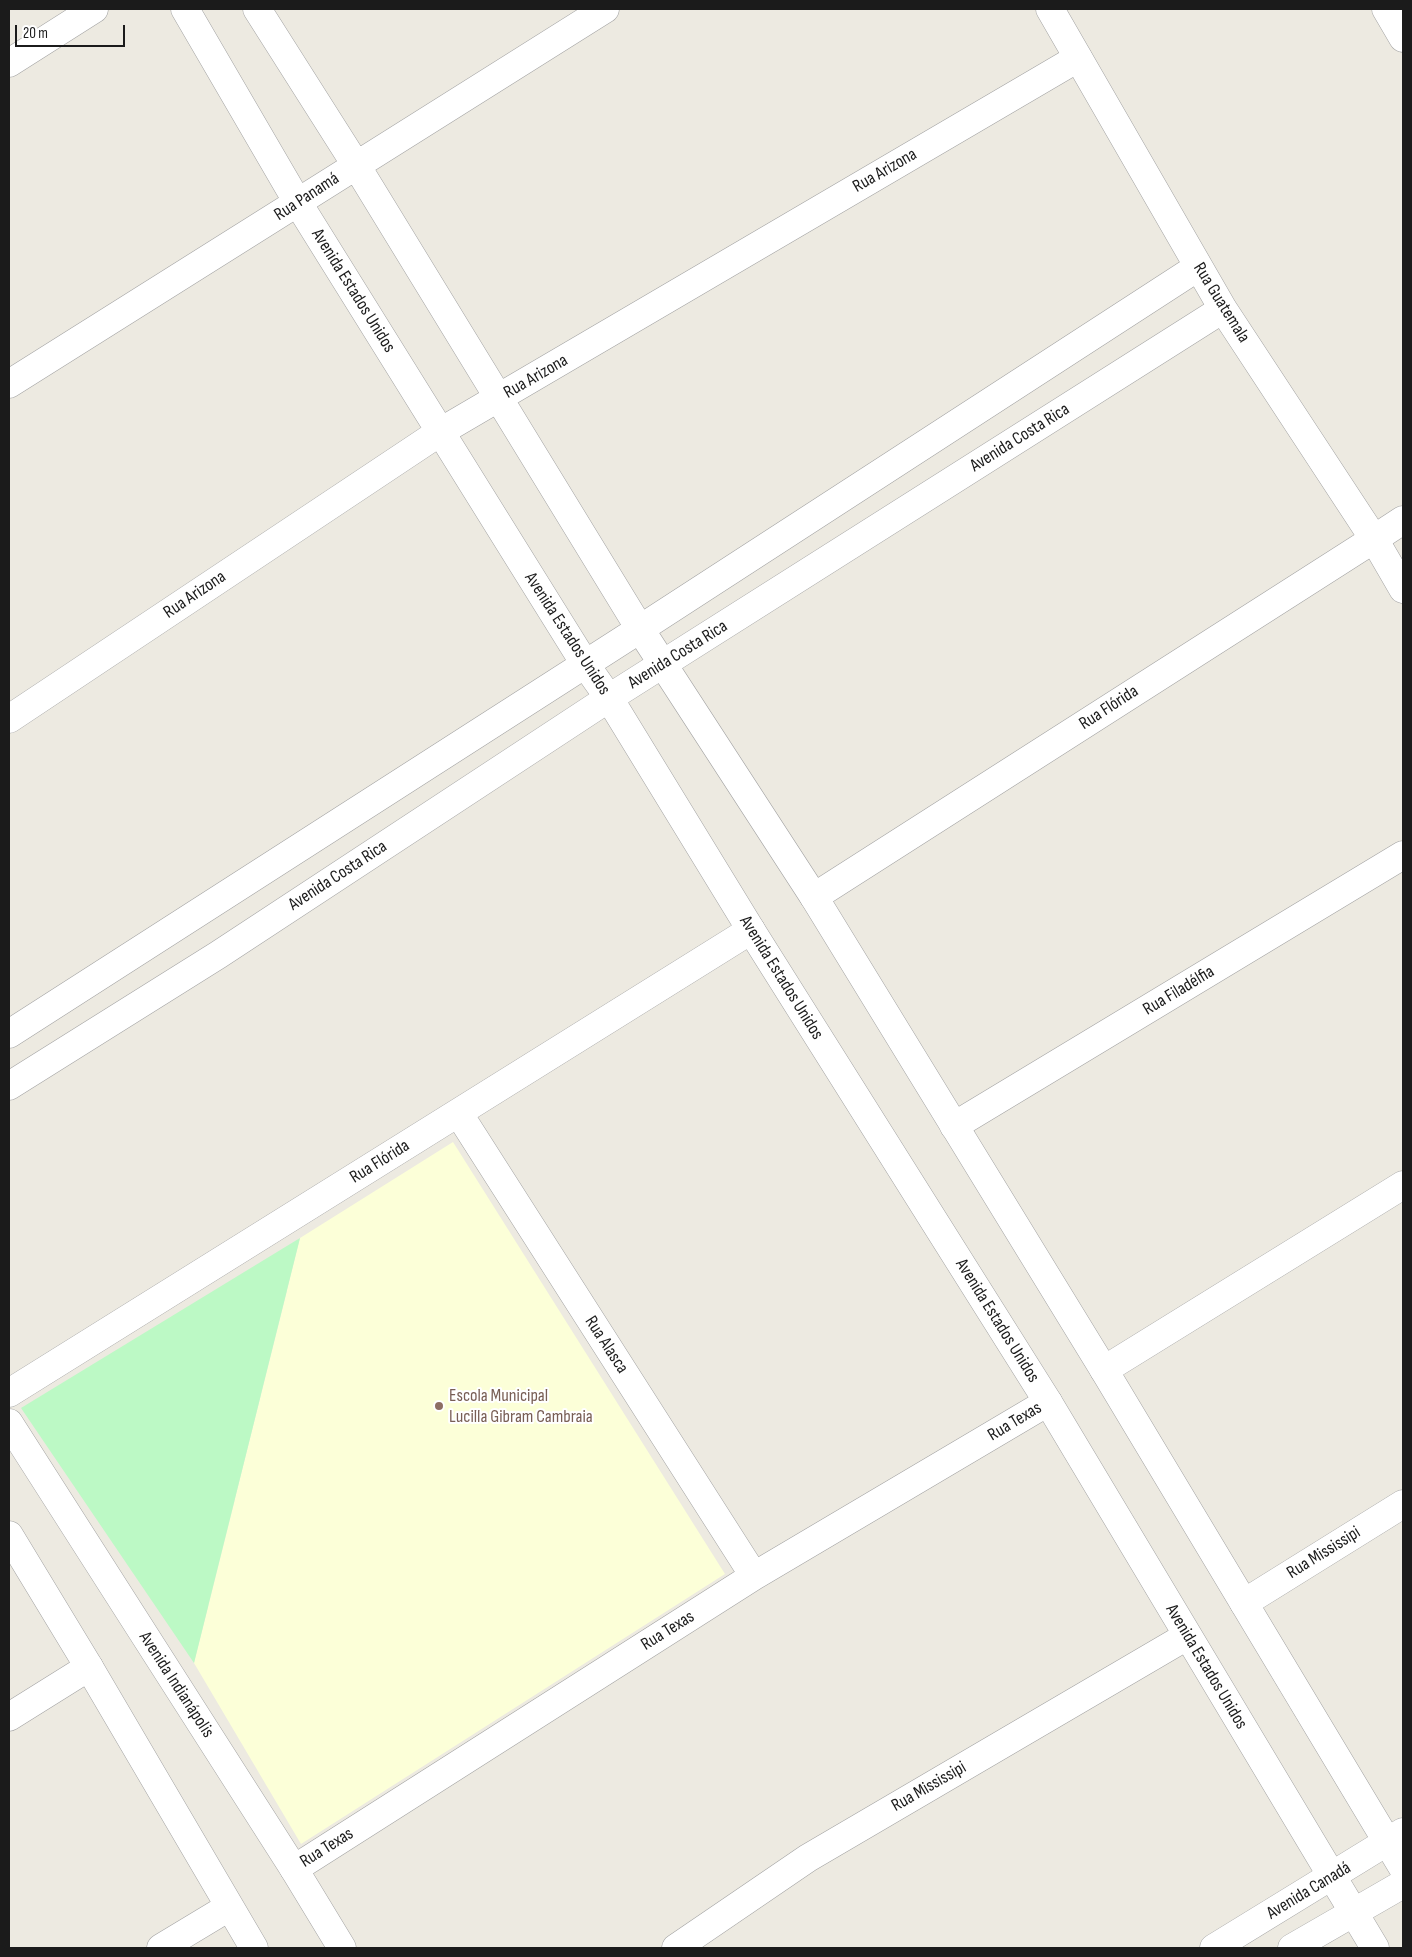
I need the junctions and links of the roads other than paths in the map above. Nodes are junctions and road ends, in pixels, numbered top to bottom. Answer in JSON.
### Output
{"nodes":[{"id":1,"x":94,"y":9,"type":"edge"},
{"id":2,"x":186,"y":9,"type":"edge"},
{"id":3,"x":257,"y":9,"type":"edge"},
{"id":4,"x":604,"y":9,"type":"edge"},
{"id":5,"x":1050,"y":9,"type":"edge"},
{"id":6,"x":1386,"y":9,"type":"edge"},
{"id":7,"x":1403,"y":38,"type":"edge"},
{"id":8,"x":1078,"y":58,"type":"junction"},
{"id":9,"x":9,"y":64,"type":"edge"},
{"id":10,"x":356,"y":164,"type":"junction"},
{"id":11,"x":298,"y":203,"type":"junction"},
{"id":12,"x":1198,"y":267,"type":"junction"},
{"id":13,"x":1223,"y":309,"type":"junction"},
{"id":14,"x":9,"y":384,"type":"edge"},
{"id":15,"x":498,"y":399,"type":"junction"},
{"id":16,"x":440,"y":432,"type":"junction"},
{"id":17,"x":1403,"y":520,"type":"edge"},
{"id":18,"x":1374,"y":539,"type":"junction"},
{"id":19,"x":1403,"y":589,"type":"edge"},
{"id":20,"x":640,"y":629,"type":"junction"},
{"id":21,"x":585,"y":664,"type":"junction"},
{"id":22,"x":663,"y":665,"type":"junction"},
{"id":23,"x":608,"y":698,"type":"junction"},
{"id":24,"x":9,"y":719,"type":"edge"},
{"id":25,"x":1403,"y":855,"type":"edge"},
{"id":26,"x":814,"y":897,"type":"junction"},
{"id":27,"x":751,"y":930,"type":"junction"},
{"id":28,"x":9,"y":1034,"type":"edge"},
{"id":29,"x":9,"y":1086,"type":"edge"},
{"id":30,"x":459,"y":1114,"type":"junction"},
{"id":31,"x":954,"y":1126,"type":"junction"},
{"id":32,"x":1403,"y":1186,"type":"edge"},
{"id":33,"x":1104,"y":1370,"type":"junction"},
{"id":34,"x":9,"y":1393,"type":"edge"},
{"id":35,"x":1048,"y":1402,"type":"junction"},
{"id":36,"x":9,"y":1423,"type":"edge"},
{"id":37,"x":1403,"y":1504,"type":"edge"},
{"id":38,"x":9,"y":1535,"type":"edge"},
{"id":39,"x":754,"y":1576,"type":"junction"},
{"id":40,"x":1244,"y":1603,"type":"junction"},
{"id":41,"x":1187,"y":1636,"type":"junction"},
{"id":42,"x":89,"y":1667,"type":"junction"},
{"id":43,"x":9,"y":1717,"type":"edge"},
{"id":44,"x":1395,"y":1837,"type":"edge"},
{"id":45,"x":1403,"y":1868,"type":"edge"},
{"id":46,"x":294,"y":1869,"type":"junction"},
{"id":47,"x":1333,"y":1876,"type":"junction"},
{"id":48,"x":1403,"y":1884,"type":"edge"},
{"id":49,"x":229,"y":1908,"type":"junction"},
{"id":50,"x":1353,"y":1912,"type":"junction"},
{"id":51,"x":161,"y":1948,"type":"edge"},
{"id":52,"x":254,"y":1948,"type":"edge"},
{"id":53,"x":342,"y":1948,"type":"edge"},
{"id":54,"x":676,"y":1948,"type":"edge"},
{"id":55,"x":1214,"y":1948,"type":"edge"},
{"id":56,"x":1292,"y":1948,"type":"edge"},
{"id":57,"x":1375,"y":1948,"type":"edge"}],
"edges":[{"from":1,"to":9,"type":"street"},
{"from":2,"to":11,"type":"street","name":"Avenida Estados Unidos"},
{"from":3,"to":10,"type":"street"},
{"from":4,"to":10,"type":"street","name":"Rua Panamá"},
{"from":5,"to":8,"type":"street","name":"Rua Guatemala"},
{"from":6,"to":7,"type":"street"},
{"from":8,"to":12,"type":"street","name":"Rua Guatemala"},
{"from":8,"to":15,"type":"street","name":"Rua Arizona"},
{"from":10,"to":11,"type":"street","name":"Rua Panamá"},
{"from":10,"to":15,"type":"street"},
{"from":11,"to":14,"type":"street","name":"Rua Panamá"},
{"from":11,"to":16,"type":"street","name":"Avenida Estados Unidos"},
{"from":12,"to":13,"type":"street","name":"Rua Guatemala"},
{"from":12,"to":20,"type":"street"},
{"from":13,"to":18,"type":"street","name":"Rua Guatemala"},
{"from":13,"to":22,"type":"street","name":"Avenida Costa Rica"},
{"from":15,"to":16,"type":"street","name":"Rua Arizona"},
{"from":15,"to":20,"type":"street"},
{"from":16,"to":21,"type":"street","name":"Avenida Estados Unidos"},
{"from":16,"to":24,"type":"street","name":"Rua Arizona"},
{"from":17,"to":18,"type":"street","name":"Rua Flórida"},
{"from":18,"to":19,"type":"street","name":"Rua Guatemala"},
{"from":18,"to":26,"type":"street","name":"Rua Flórida"},
{"from":20,"to":21,"type":"street"},
{"from":20,"to":22,"type":"street"},
{"from":21,"to":23,"type":"street","name":"Avenida Estados Unidos"},
{"from":21,"to":28,"type":"street"},
{"from":22,"to":23,"type":"street","name":"Avenida Costa Rica"},
{"from":22,"to":26,"type":"street"},
{"from":23,"to":27,"type":"street","name":"Avenida Estados Unidos"},
{"from":23,"to":29,"type":"street","name":"Avenida Costa Rica"},
{"from":25,"to":31,"type":"street","name":"Rua Filadélfia"},
{"from":26,"to":31,"type":"street"},
{"from":27,"to":30,"type":"street","name":"Rua Flórida"},
{"from":27,"to":35,"type":"street","name":"Avenida Estados Unidos"},
{"from":30,"to":34,"type":"street","name":"Rua Flórida"},
{"from":30,"to":39,"type":"street","name":"Rua Alasca"},
{"from":31,"to":33,"type":"street"},
{"from":32,"to":33,"type":"street"},
{"from":33,"to":40,"type":"street"},
{"from":35,"to":39,"type":"street","name":"Rua Texas"},
{"from":35,"to":41,"type":"street","name":"Avenida Estados Unidos"},
{"from":36,"to":46,"type":"street","name":"Avenida Indianápolis"},
{"from":37,"to":40,"type":"street","name":"Rua Mississipi"},
{"from":38,"to":42,"type":"street"},
{"from":39,"to":46,"type":"street","name":"Rua Texas"},
{"from":40,"to":44,"type":"street"},
{"from":41,"to":47,"type":"street","name":"Avenida Estados Unidos"},
{"from":41,"to":54,"type":"street","name":"Rua Mississipi"},
{"from":42,"to":43,"type":"street"},
{"from":42,"to":49,"type":"street"},
{"from":44,"to":45,"type":"street"},
{"from":44,"to":47,"type":"street","name":"Avenida Canadá"},
{"from":46,"to":53,"type":"street","name":"Avenida Indianápolis"},
{"from":47,"to":50,"type":"street","name":"Avenida Estados Unidos"},
{"from":47,"to":55,"type":"street","name":"Avenida Canadá"},
{"from":48,"to":50,"type":"street"},
{"from":49,"to":51,"type":"street"},
{"from":49,"to":52,"type":"street"},
{"from":50,"to":56,"type":"street"},
{"from":50,"to":57,"type":"street","name":"Avenida Estados Unidos"}]}
